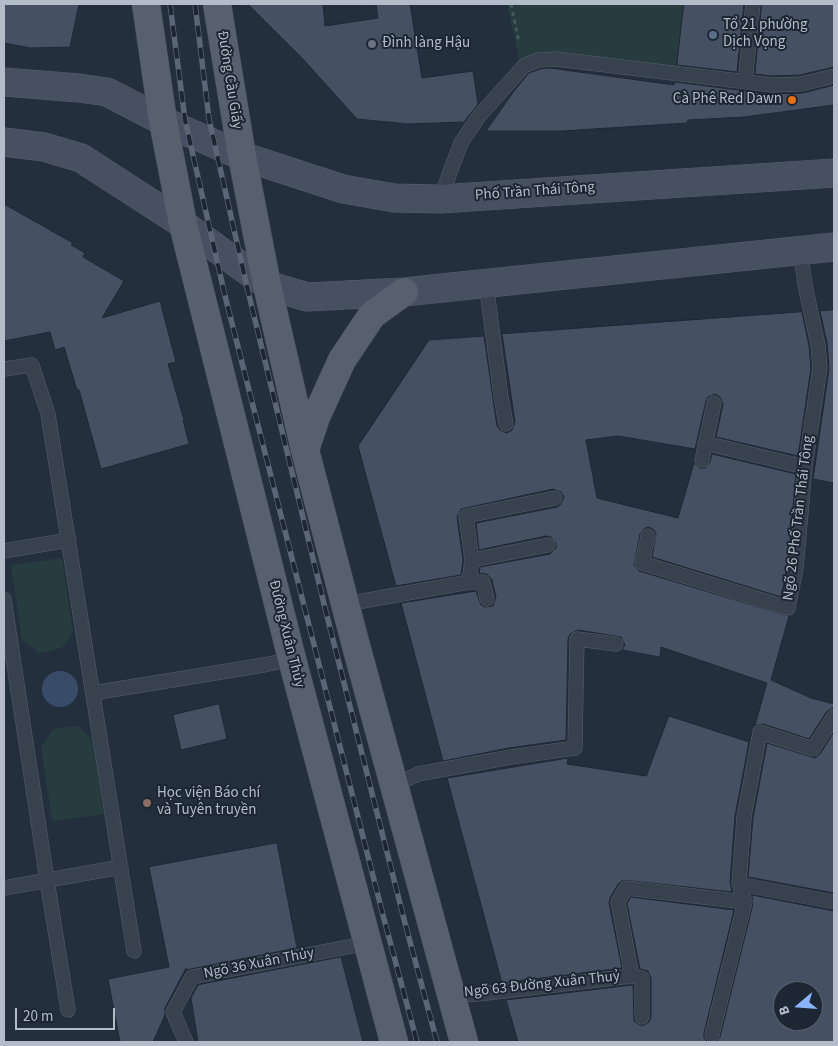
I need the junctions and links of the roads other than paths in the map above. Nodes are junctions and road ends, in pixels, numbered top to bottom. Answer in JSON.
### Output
{"nodes":[{"id":1,"x":146,"y":4,"type":"edge"},
{"id":2,"x":217,"y":4,"type":"edge"},
{"id":3,"x":754,"y":4,"type":"edge"},
{"id":4,"x":834,"y":76,"type":"edge"},
{"id":5,"x":4,"y":82,"type":"edge"},
{"id":6,"x":746,"y":82,"type":"junction"},
{"id":7,"x":163,"y":121,"type":"junction"},
{"id":8,"x":4,"y":142,"type":"edge"},
{"id":9,"x":242,"y":156,"type":"junction"},
{"id":10,"x":834,"y":173,"type":"edge"},
{"id":11,"x":440,"y":199,"type":"junction"},
{"id":12,"x":183,"y":224,"type":"junction"},
{"id":13,"x":834,"y":247,"type":"edge"},
{"id":14,"x":800,"y":250,"type":"junction"},
{"id":15,"x":486,"y":283,"type":"junction"},
{"id":16,"x":267,"y":285,"type":"junction"},
{"id":17,"x":404,"y":292,"type":"junction"},
{"id":18,"x":4,"y":369,"type":"edge"},
{"id":19,"x":714,"y":403,"type":"dead end"},
{"id":20,"x":506,"y":424,"type":"dead end"},
{"id":21,"x":705,"y":443,"type":"junction"},
{"id":22,"x":305,"y":450,"type":"junction"},
{"id":23,"x":702,"y":460,"type":"dead end"},
{"id":24,"x":804,"y":467,"type":"junction"},
{"id":25,"x":555,"y":498,"type":"dead end"},
{"id":26,"x":648,"y":536,"type":"dead end"},
{"id":27,"x":69,"y":540,"type":"junction"},
{"id":28,"x":548,"y":545,"type":"dead end"},
{"id":29,"x":4,"y":551,"type":"edge"},
{"id":30,"x":472,"y":560,"type":"junction"},
{"id":31,"x":469,"y":582,"type":"junction"},
{"id":32,"x":4,"y":599,"type":"edge"},
{"id":33,"x":487,"y":599,"type":"dead end"},
{"id":34,"x":346,"y":604,"type":"junction"},
{"id":35,"x":616,"y":644,"type":"dead end"},
{"id":36,"x":292,"y":659,"type":"junction"},
{"id":37,"x":93,"y":693,"type":"junction"},
{"id":38,"x":834,"y":716,"type":"edge"},
{"id":39,"x":395,"y":785,"type":"junction"},
{"id":40,"x":121,"y":867,"type":"junction"},
{"id":41,"x":46,"y":880,"type":"junction"},
{"id":42,"x":739,"y":884,"type":"junction"},
{"id":43,"x":4,"y":888,"type":"edge"},
{"id":44,"x":745,"y":902,"type":"junction"},
{"id":45,"x":834,"y":902,"type":"edge"},
{"id":46,"x":368,"y":943,"type":"junction"},
{"id":47,"x":134,"y":951,"type":"dead end"},
{"id":48,"x":632,"y":976,"type":"junction"},
{"id":49,"x":451,"y":995,"type":"junction"},
{"id":50,"x":68,"y":1010,"type":"dead end"},
{"id":51,"x":642,"y":1017,"type":"dead end"},
{"id":52,"x":712,"y":1034,"type":"dead end"},
{"id":53,"x":186,"y":1042,"type":"edge"},
{"id":54,"x":394,"y":1042,"type":"edge"},
{"id":55,"x":464,"y":1042,"type":"edge"}],
"edges":[{"from":1,"to":7,"type":"main road"},
{"from":2,"to":9,"type":"main road","name":"Đường Cầu Giấy"},
{"from":3,"to":6,"type":"lane"},
{"from":4,"to":6,"type":"lane"},
{"from":5,"to":7,"type":"main road","name":"Phố Trần Thái Tông"},
{"from":6,"to":11,"type":"lane"},
{"from":7,"to":9,"type":"main road","name":"Phố Trần Thái Tông"},
{"from":7,"to":12,"type":"main road","name":"Đường Xuân Thủy"},
{"from":8,"to":12,"type":"main road"},
{"from":9,"to":11,"type":"main road","name":"Phố Trần Thái Tông"},
{"from":9,"to":16,"type":"main road","name":"Đường Cầu Giấy"},
{"from":10,"to":11,"type":"main road","name":"Phố Trần Thái Tông"},
{"from":12,"to":16,"type":"main road"},
{"from":12,"to":36,"type":"main road","name":"Đường Xuân Thủy"},
{"from":13,"to":14,"type":"main road"},
{"from":14,"to":15,"type":"main road"},
{"from":14,"to":24,"type":"lane","name":"Ngõ 26 Phố Trần Thái Tông"},
{"from":15,"to":17,"type":"main road"},
{"from":15,"to":20,"type":"lane"},
{"from":16,"to":17,"type":"main road"},
{"from":16,"to":22,"type":"main road"},
{"from":17,"to":22,"type":"main road"},
{"from":18,"to":27,"type":"lane"},
{"from":19,"to":21,"type":"lane"},
{"from":21,"to":23,"type":"lane"},
{"from":21,"to":24,"type":"lane"},
{"from":22,"to":34,"type":"main road"},
{"from":24,"to":26,"type":"lane","name":"Ngõ 26 Phố Trần Thái Tông"},
{"from":25,"to":30,"type":"lane"},
{"from":27,"to":29,"type":"lane"},
{"from":27,"to":37,"type":"lane"},
{"from":28,"to":30,"type":"lane"},
{"from":30,"to":31,"type":"lane"},
{"from":31,"to":33,"type":"lane"},
{"from":31,"to":34,"type":"lane"},
{"from":32,"to":41,"type":"lane"},
{"from":34,"to":39,"type":"main road"},
{"from":35,"to":39,"type":"lane"},
{"from":36,"to":37,"type":"lane"},
{"from":36,"to":46,"type":"main road","name":"Đường Xuân Thủy"},
{"from":37,"to":40,"type":"lane"},
{"from":38,"to":42,"type":"lane"},
{"from":39,"to":49,"type":"main road"},
{"from":40,"to":41,"type":"lane"},
{"from":40,"to":47,"type":"lane"},
{"from":41,"to":43,"type":"lane"},
{"from":41,"to":50,"type":"lane"},
{"from":42,"to":44,"type":"lane"},
{"from":42,"to":45,"type":"lane"},
{"from":44,"to":48,"type":"lane","name":"Ngõ 63 Đường Xuân Thuỷ"},
{"from":44,"to":52,"type":"lane"},
{"from":46,"to":53,"type":"lane","name":"Ngõ 36 Xuân Thủy"},
{"from":46,"to":54,"type":"main road","name":"Đường Xuân Thủy"},
{"from":48,"to":49,"type":"lane","name":"Ngõ 63 Đường Xuân Thuỷ"},
{"from":48,"to":51,"type":"lane"},
{"from":49,"to":55,"type":"main road"}]}
